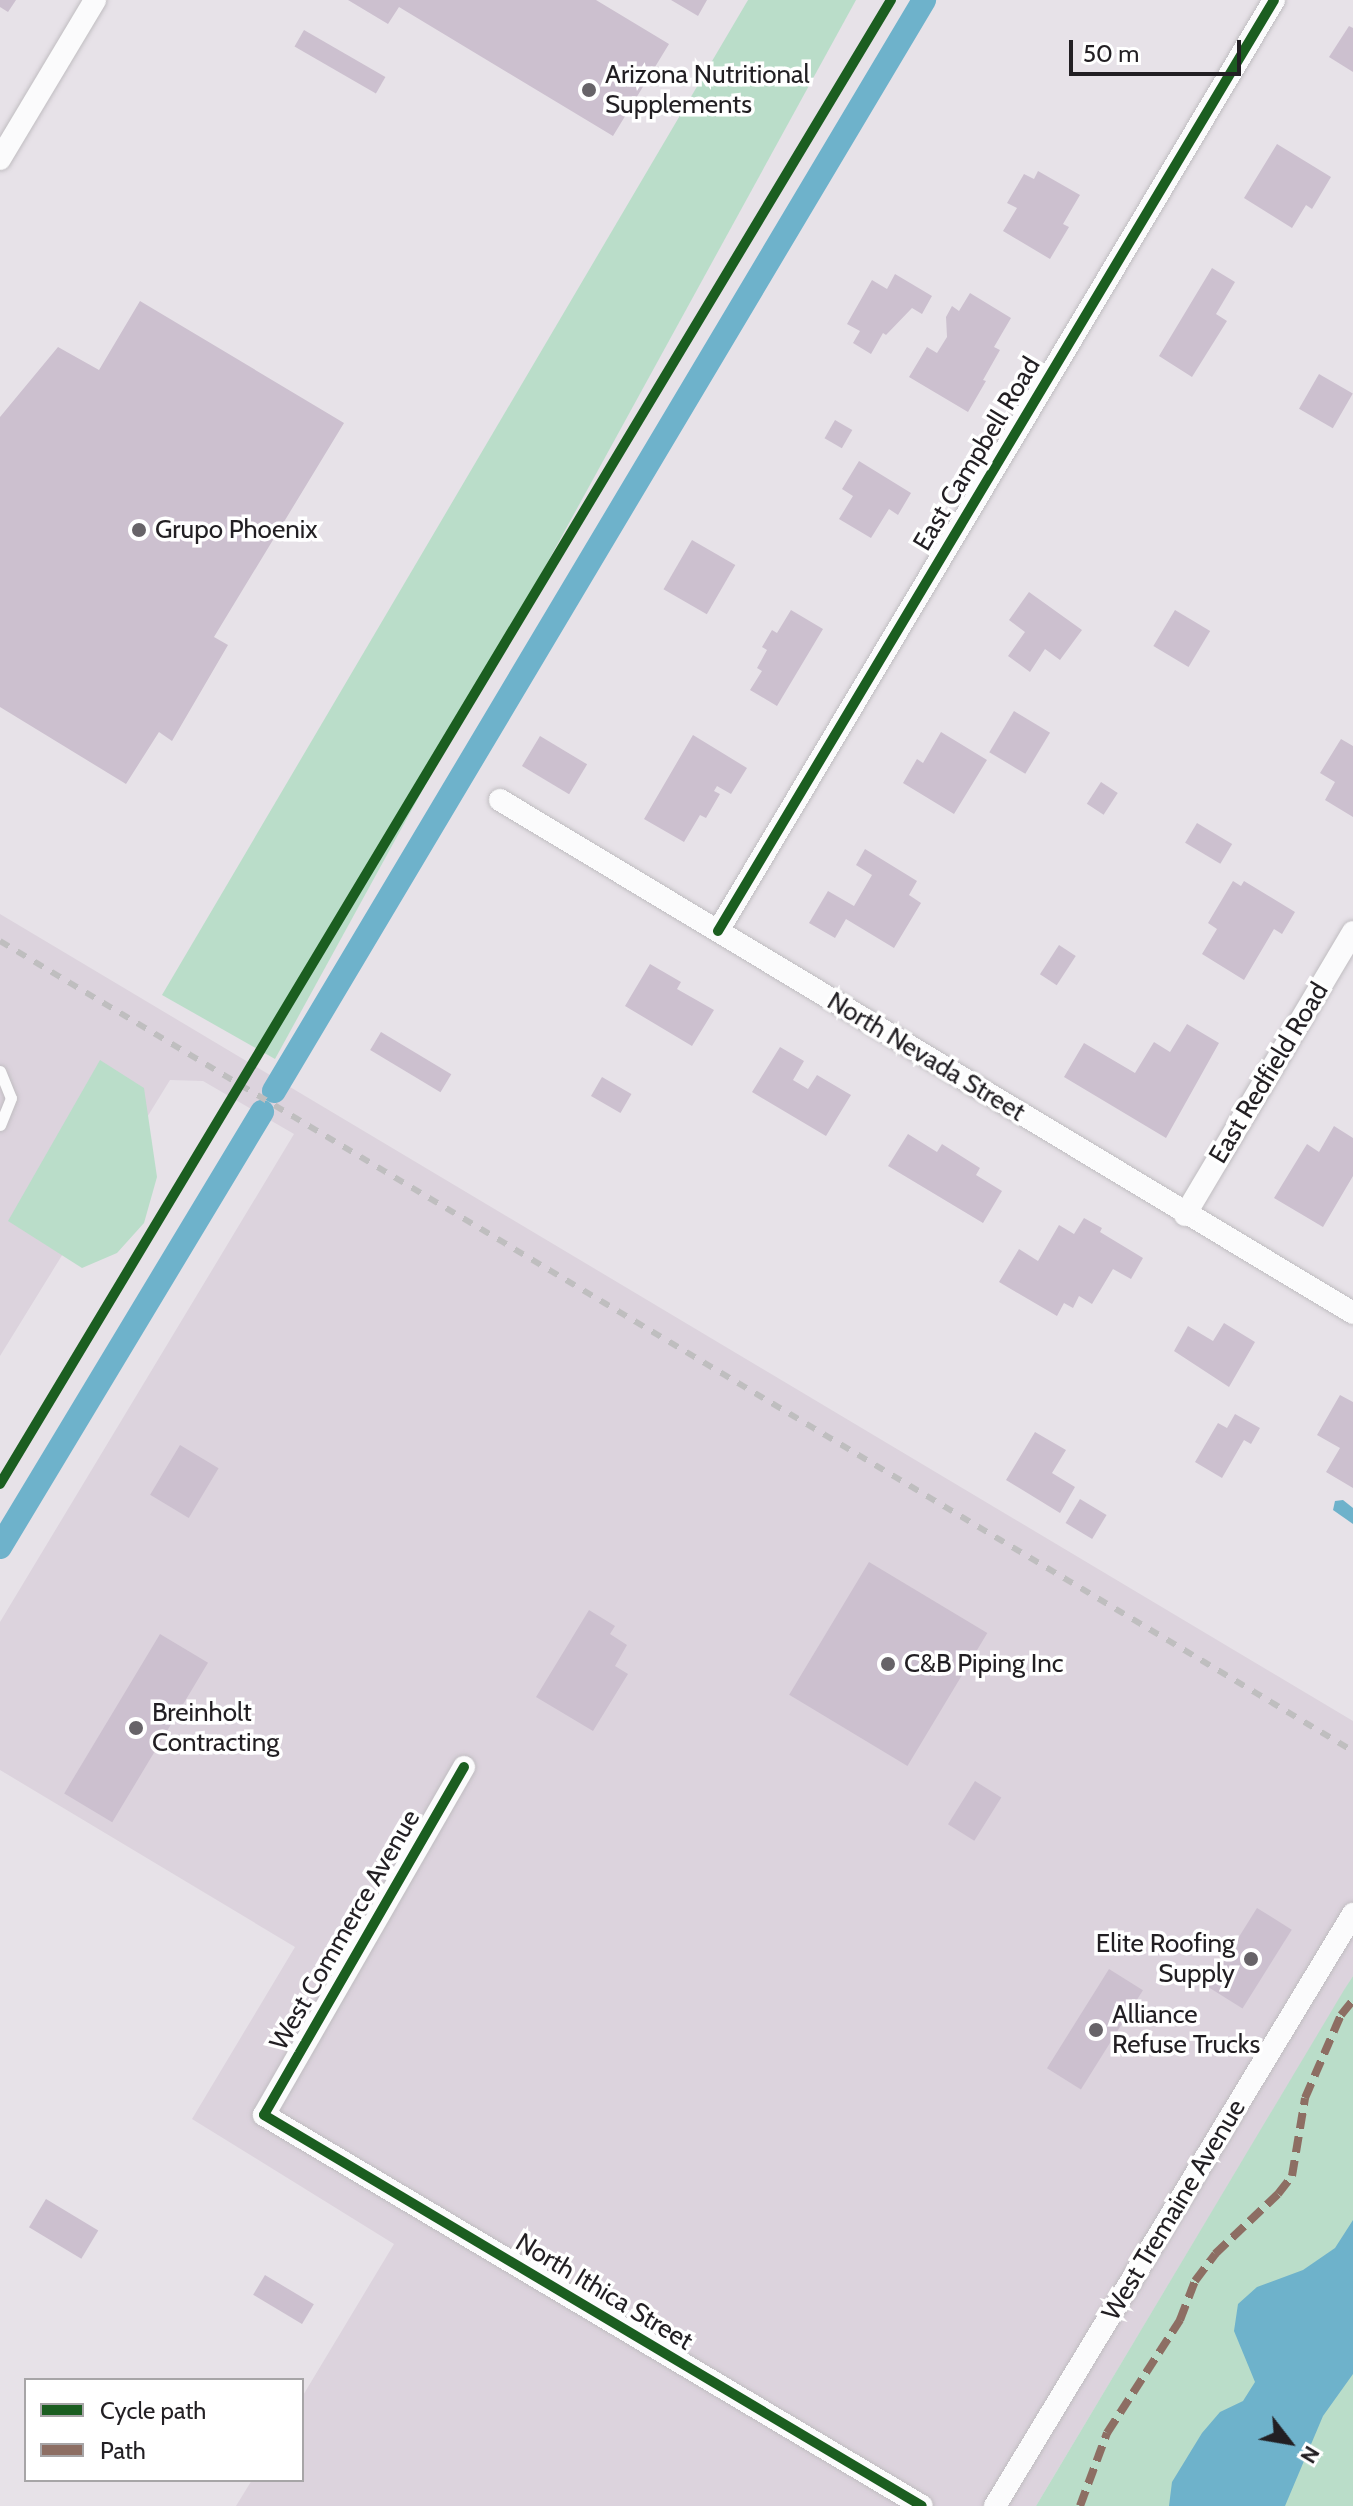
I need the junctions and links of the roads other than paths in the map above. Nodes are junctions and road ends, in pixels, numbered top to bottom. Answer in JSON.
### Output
{"nodes":[{"id":1,"x":95,"y":0,"type":"edge"},
{"id":2,"x":1274,"y":0,"type":"edge"},
{"id":3,"x":0,"y":159,"type":"edge"},
{"id":4,"x":500,"y":800,"type":"dead end"},
{"id":5,"x":718,"y":931,"type":"junction"},
{"id":6,"x":1353,"y":932,"type":"edge"},
{"id":7,"x":0,"y":1071,"type":"edge"},
{"id":8,"x":0,"y":1125,"type":"edge"},
{"id":9,"x":1185,"y":1215,"type":"junction"},
{"id":10,"x":1353,"y":1313,"type":"edge"},
{"id":11,"x":464,"y":1767,"type":"dead end"},
{"id":12,"x":1353,"y":1914,"type":"edge"},
{"id":13,"x":264,"y":2115,"type":"joint"},
{"id":14,"x":922,"y":2506,"type":"edge"},
{"id":15,"x":995,"y":2506,"type":"edge"}],
"edges":[{"from":1,"to":3,"type":"street"},
{"from":2,"to":5,"type":"street","name":"East Campbell Road"},
{"from":4,"to":5,"type":"street","name":"North Nevada Street"},
{"from":5,"to":9,"type":"street","name":"North Nevada Street"},
{"from":6,"to":9,"type":"street","name":"East Redfield Road"},
{"from":7,"to":8,"type":"lane"},
{"from":9,"to":10,"type":"street","name":"North Nevada Street"},
{"from":11,"to":13,"type":"street","name":"West Commerce Avenue"},
{"from":12,"to":15,"type":"street","name":"West Tremaine Avenue"},
{"from":13,"to":14,"type":"street","name":"North Ithica Street"}]}
